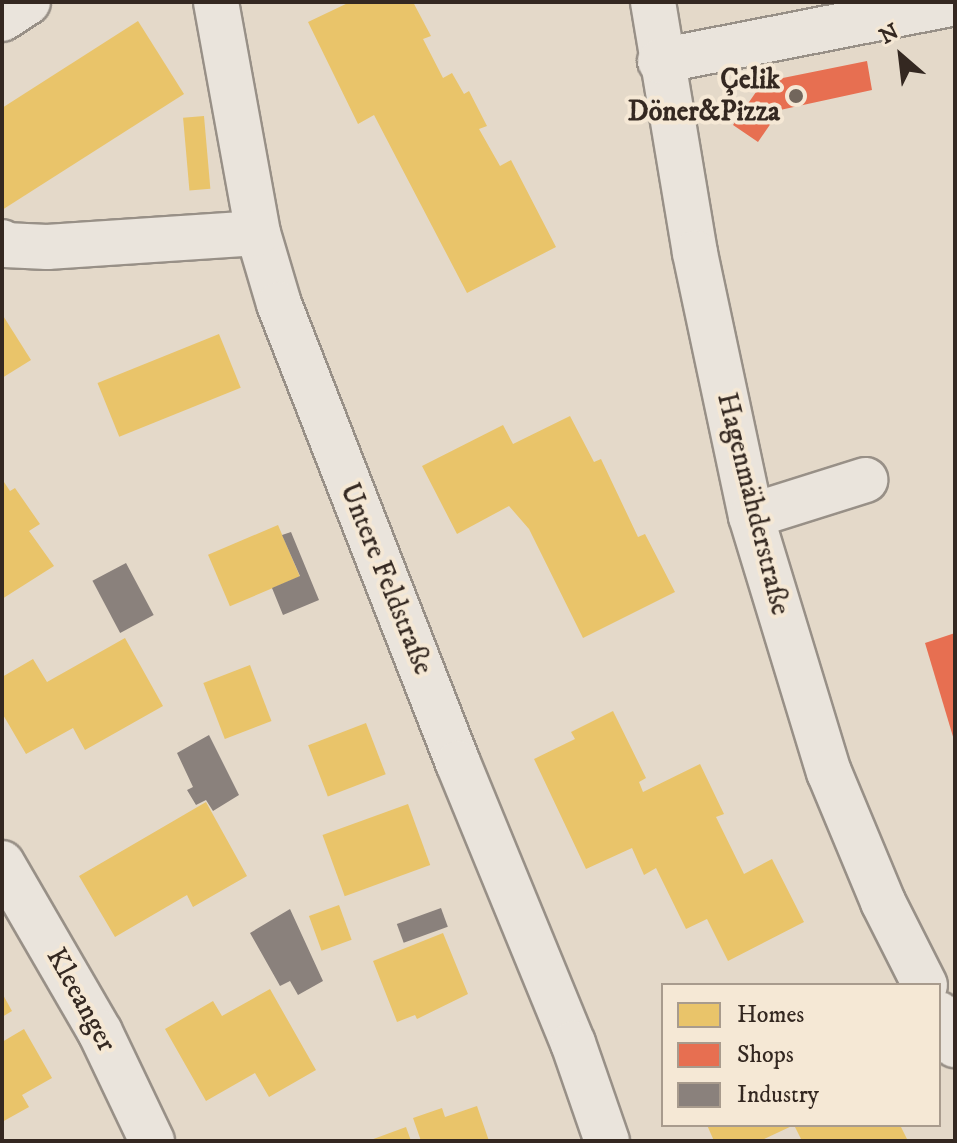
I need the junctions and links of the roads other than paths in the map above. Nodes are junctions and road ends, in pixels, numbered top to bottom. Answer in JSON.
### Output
{"nodes":[{"id":1,"x":28,"y":2,"type":"edge"},
{"id":2,"x":216,"y":2,"type":"edge"},
{"id":3,"x":653,"y":2,"type":"edge"},
{"id":4,"x":955,"y":3,"type":"edge"},
{"id":5,"x":2,"y":19,"type":"edge"},
{"id":6,"x":660,"y":61,"type":"junction"},
{"id":7,"x":258,"y":233,"type":"junction"},
{"id":8,"x":2,"y":242,"type":"edge"},
{"id":9,"x":865,"y":480,"type":"dead end"},
{"id":10,"x":751,"y":516,"type":"junction"},
{"id":11,"x":2,"y":863,"type":"edge"},
{"id":12,"x":924,"y":983,"type":"edge"},
{"id":13,"x":941,"y":1018,"type":"edge"},
{"id":14,"x":955,"y":1045,"type":"edge"},
{"id":15,"x":152,"y":1141,"type":"edge"},
{"id":16,"x":607,"y":1141,"type":"edge"}],
"edges":[{"from":1,"to":5,"type":"street"},
{"from":2,"to":7,"type":"street","name":"Untere Feldstraße"},
{"from":3,"to":6,"type":"street","name":"Hagenmähderstraße"},
{"from":4,"to":6,"type":"street"},
{"from":6,"to":10,"type":"street","name":"Hagenmähderstraße"},
{"from":7,"to":8,"type":"street"},
{"from":7,"to":16,"type":"street","name":"Untere Feldstraße"},
{"from":9,"to":10,"type":"street"},
{"from":10,"to":12,"type":"street","name":"Hagenmähderstraße"},
{"from":11,"to":15,"type":"street","name":"Kleeanger"},
{"from":13,"to":14,"type":"street"}]}
